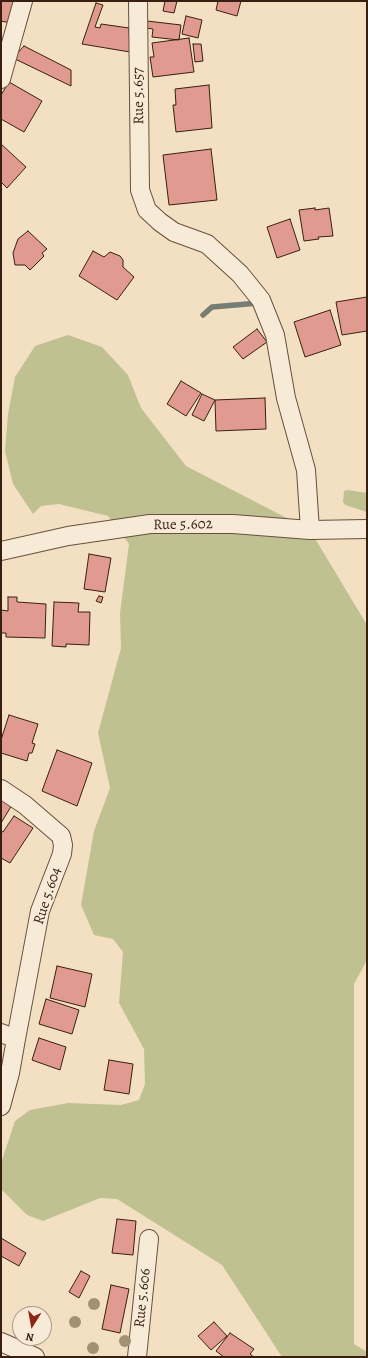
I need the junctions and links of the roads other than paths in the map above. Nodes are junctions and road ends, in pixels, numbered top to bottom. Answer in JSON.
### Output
{"nodes":[{"id":1,"x":23,"y":1,"type":"edge"},
{"id":2,"x":138,"y":1,"type":"edge"},
{"id":3,"x":1,"y":79,"type":"edge"},
{"id":4,"x":367,"y":529,"type":"edge"},
{"id":5,"x":310,"y":530,"type":"junction"},
{"id":6,"x":1,"y":551,"type":"edge"},
{"id":7,"x":1,"y":789,"type":"edge"},
{"id":8,"x":9,"y":1036,"type":"edge"},
{"id":9,"x":1,"y":1106,"type":"edge"},
{"id":10,"x":149,"y":1238,"type":"dead end"},
{"id":11,"x":1,"y":1342,"type":"edge"},
{"id":12,"x":35,"y":1357,"type":"edge"},
{"id":13,"x":137,"y":1357,"type":"edge"}],
"edges":[{"from":1,"to":3,"type":"street"},
{"from":2,"to":5,"type":"street","name":"Rue 5.657"},
{"from":4,"to":5,"type":"street","name":"Rue 5.602"},
{"from":5,"to":6,"type":"street","name":"Rue 5.602"},
{"from":7,"to":8,"type":"street","name":"Rue 5.604"},
{"from":8,"to":9,"type":"street","name":"Rue 5.604"},
{"from":10,"to":13,"type":"street","name":"Rue 5.606"},
{"from":11,"to":12,"type":"street"}]}
